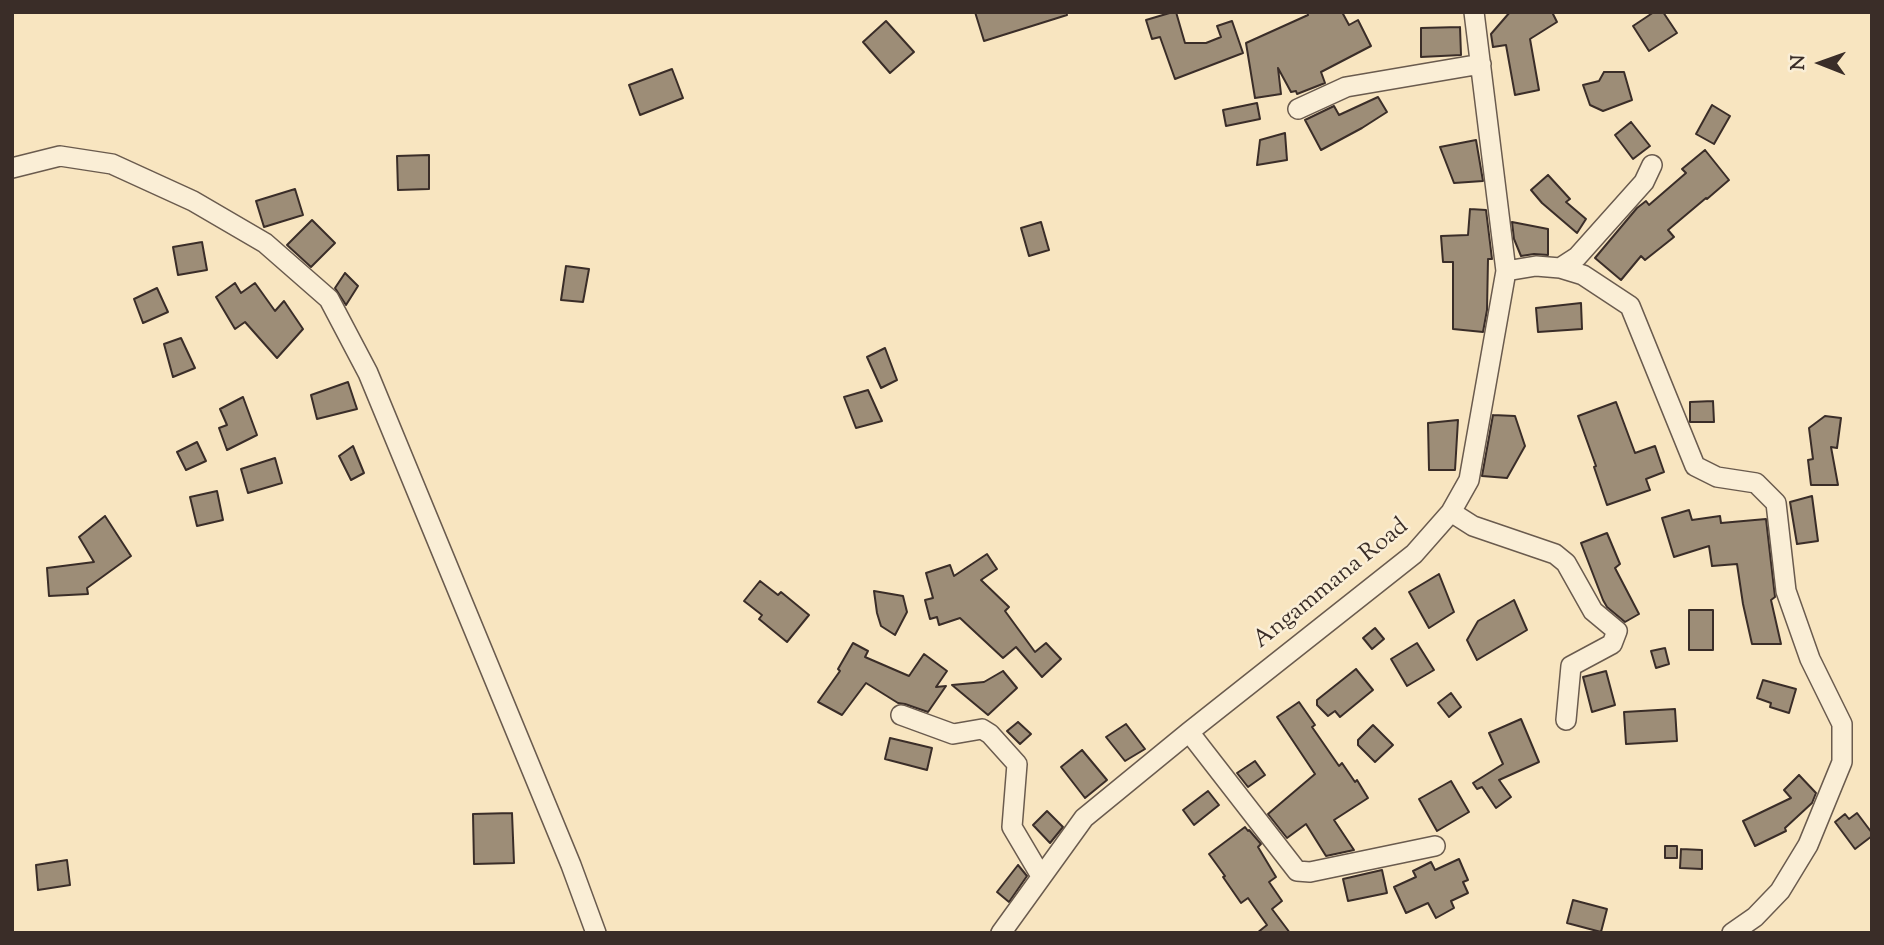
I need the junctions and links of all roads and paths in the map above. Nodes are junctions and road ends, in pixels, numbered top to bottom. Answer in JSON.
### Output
{"nodes":[{"id":1,"x":1474,"y":12,"type":"edge"},
{"id":2,"x":1481,"y":64,"type":"junction"},
{"id":3,"x":1298,"y":109,"type":"dead end"},
{"id":4,"x":1652,"y":165,"type":"dead end"},
{"id":5,"x":12,"y":168,"type":"edge"},
{"id":6,"x":1560,"y":268,"type":"junction"},
{"id":7,"x":1506,"y":271,"type":"junction"},
{"id":8,"x":1451,"y":512,"type":"junction"},
{"id":9,"x":901,"y":715,"type":"dead end"},
{"id":10,"x":1566,"y":720,"type":"dead end"},
{"id":11,"x":1189,"y":732,"type":"junction"},
{"id":12,"x":1435,"y":846,"type":"dead end"},
{"id":13,"x":1041,"y":876,"type":"junction"},
{"id":14,"x":596,"y":933,"type":"edge"},
{"id":15,"x":1001,"y":933,"type":"edge"},
{"id":16,"x":1732,"y":933,"type":"edge"}],
"edges":[{"from":1,"to":2,"type":"street","name":"Angammana Road"},
{"from":2,"to":3,"type":"street"},
{"from":2,"to":7,"type":"street","name":"Angammana Road"},
{"from":4,"to":6,"type":"street"},
{"from":5,"to":14,"type":"street"},
{"from":6,"to":7,"type":"street"},
{"from":6,"to":16,"type":"street"},
{"from":7,"to":8,"type":"street","name":"Angammana Road"},
{"from":8,"to":10,"type":"street"},
{"from":8,"to":11,"type":"street","name":"Angammana Road"},
{"from":9,"to":13,"type":"street"},
{"from":11,"to":12,"type":"street"},
{"from":11,"to":13,"type":"street","name":"Angammana Road"},
{"from":13,"to":15,"type":"street","name":"Angammana Road"}]}
